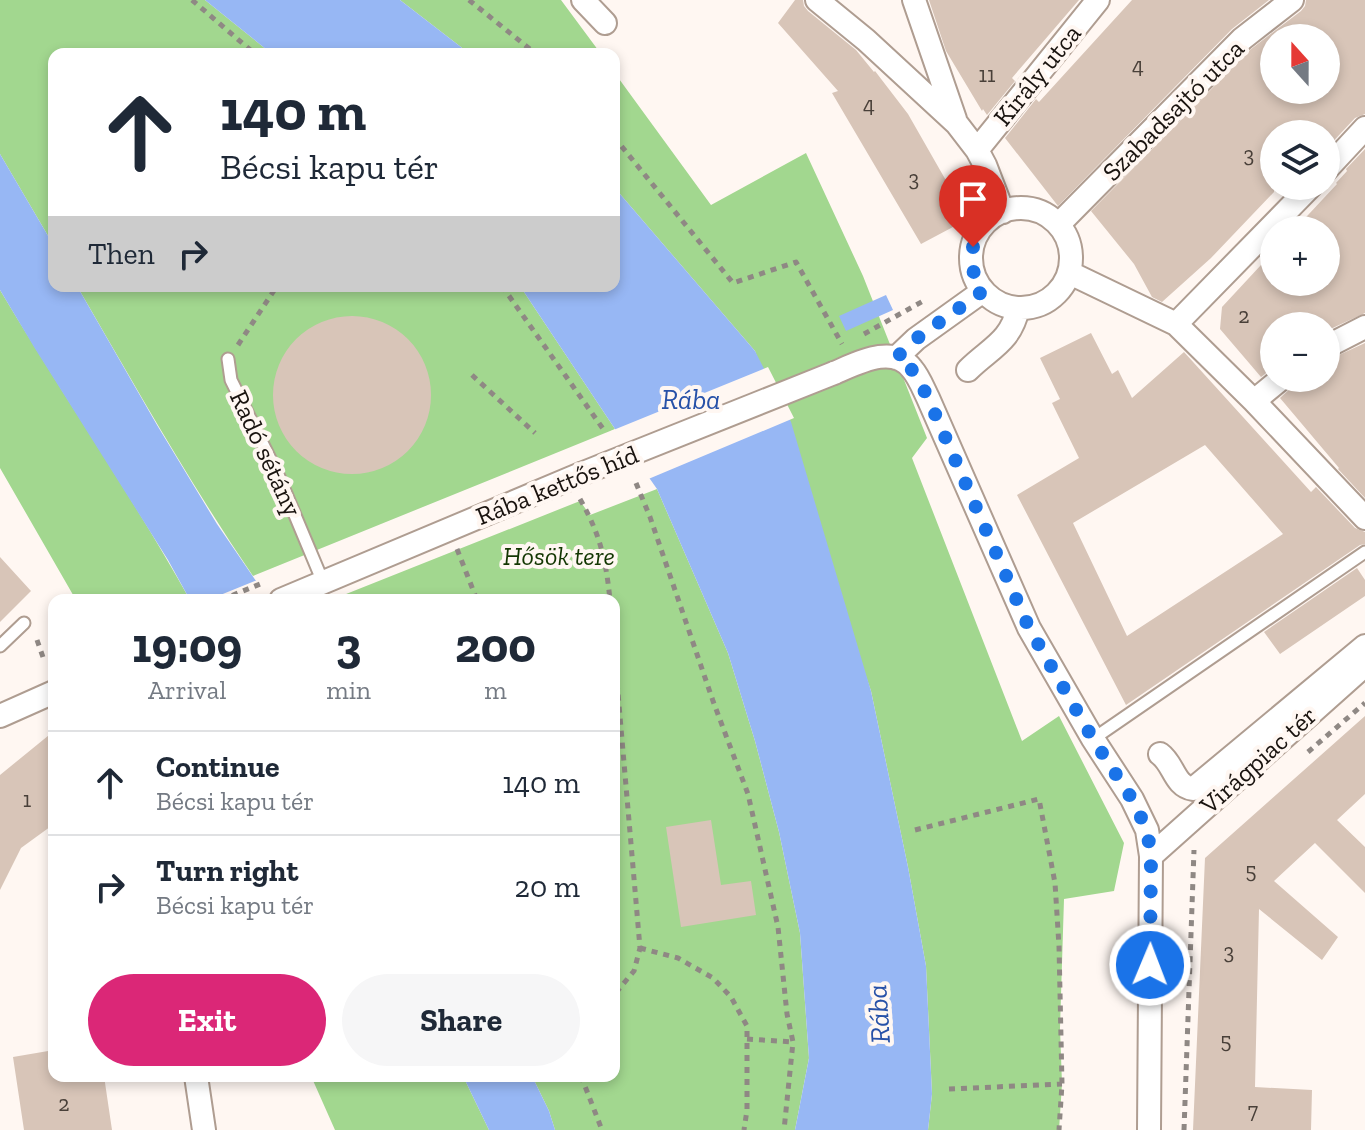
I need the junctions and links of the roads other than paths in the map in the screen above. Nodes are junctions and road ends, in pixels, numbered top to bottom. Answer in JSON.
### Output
{"nodes":[{"id":1,"x":583,"y":0,"type":"edge"},
{"id":2,"x":817,"y":0,"type":"edge"},
{"id":3,"x":914,"y":0,"type":"edge"},
{"id":4,"x":1292,"y":0,"type":"edge"},
{"id":5,"x":1096,"y":1,"type":"edge"},
{"id":6,"x":605,"y":23,"type":"dead end"},
{"id":7,"x":957,"y":124,"type":"junction"},
{"id":8,"x":1365,"y":128,"type":"edge"},
{"id":9,"x":977,"y":150,"type":"junction"},
{"id":10,"x":1340,"y":155,"type":"edge"},
{"id":11,"x":1297,"y":200,"type":"edge"},
{"id":12,"x":1003,"y":212,"type":"junction"},
{"id":13,"x":1059,"y":224,"type":"junction"},
{"id":14,"x":1070,"y":273,"type":"junction"},
{"id":15,"x":983,"y":291,"type":"junction"},
{"id":16,"x":1018,"y":308,"type":"junction"},
{"id":17,"x":1176,"y":324,"type":"junction"},
{"id":18,"x":1365,"y":327,"type":"edge"},
{"id":19,"x":1340,"y":340,"type":"edge"},
{"id":20,"x":896,"y":358,"type":"junction"},
{"id":21,"x":228,"y":359,"type":"road end"},
{"id":22,"x":968,"y":370,"type":"dead end"},
{"id":23,"x":1265,"y":392,"type":"edge"},
{"id":24,"x":1254,"y":401,"type":"junction"},
{"id":25,"x":1365,"y":518,"type":"edge"},
{"id":26,"x":1365,"y":552,"type":"edge"},
{"id":27,"x":323,"y":582,"type":"junction"},
{"id":28,"x":282,"y":592,"type":"edge"},
{"id":29,"x":24,"y":623,"type":"dead end"},
{"id":30,"x":0,"y":646,"type":"edge"},
{"id":31,"x":1365,"y":646,"type":"edge"},
{"id":32,"x":1365,"y":665,"type":"edge"},
{"id":33,"x":48,"y":695,"type":"edge"},
{"id":34,"x":0,"y":716,"type":"edge"},
{"id":35,"x":1093,"y":739,"type":"junction"},
{"id":36,"x":1160,"y":754,"type":"dead end"},
{"id":37,"x":1151,"y":856,"type":"junction"},
{"id":38,"x":197,"y":1082,"type":"edge"},
{"id":39,"x":204,"y":1130,"type":"edge"},
{"id":40,"x":1149,"y":1130,"type":"edge"}],
"edges":[{"from":1,"to":6,"type":"street"},
{"from":2,"to":7,"type":"street"},
{"from":3,"to":7,"type":"street"},
{"from":4,"to":13,"type":"street","name":"Szabadsajtó utca"},
{"from":5,"to":9,"type":"street","name":"Király utca"},
{"from":7,"to":9,"type":"street"},
{"from":8,"to":10,"type":"street"},
{"from":9,"to":12,"type":"street"},
{"from":11,"to":17,"type":"street"},
{"from":12,"to":13,"type":"street"},
{"from":12,"to":15,"type":"street"},
{"from":13,"to":14,"type":"street"},
{"from":14,"to":16,"type":"street"},
{"from":14,"to":17,"type":"street"},
{"from":15,"to":16,"type":"street"},
{"from":15,"to":20,"type":"street"},
{"from":16,"to":22,"type":"street"},
{"from":17,"to":24,"type":"street"},
{"from":18,"to":19,"type":"street"},
{"from":20,"to":27,"type":"street","name":"Rába kettős híd","bridge":true},
{"from":20,"to":35,"type":"street"},
{"from":21,"to":27,"type":"lane","name":"Radó sétány"},
{"from":23,"to":24,"type":"street"},
{"from":24,"to":25,"type":"street"},
{"from":26,"to":35,"type":"lane"},
{"from":27,"to":28,"type":"street","name":"Rába kettős híd"},
{"from":29,"to":30,"type":"lane"},
{"from":31,"to":36,"type":"street"},
{"from":32,"to":37,"type":"street","name":"Virágpiac tér"},
{"from":33,"to":34,"type":"street"},
{"from":35,"to":37,"type":"street"},
{"from":37,"to":40,"type":"street"},
{"from":38,"to":39,"type":"street"}]}
